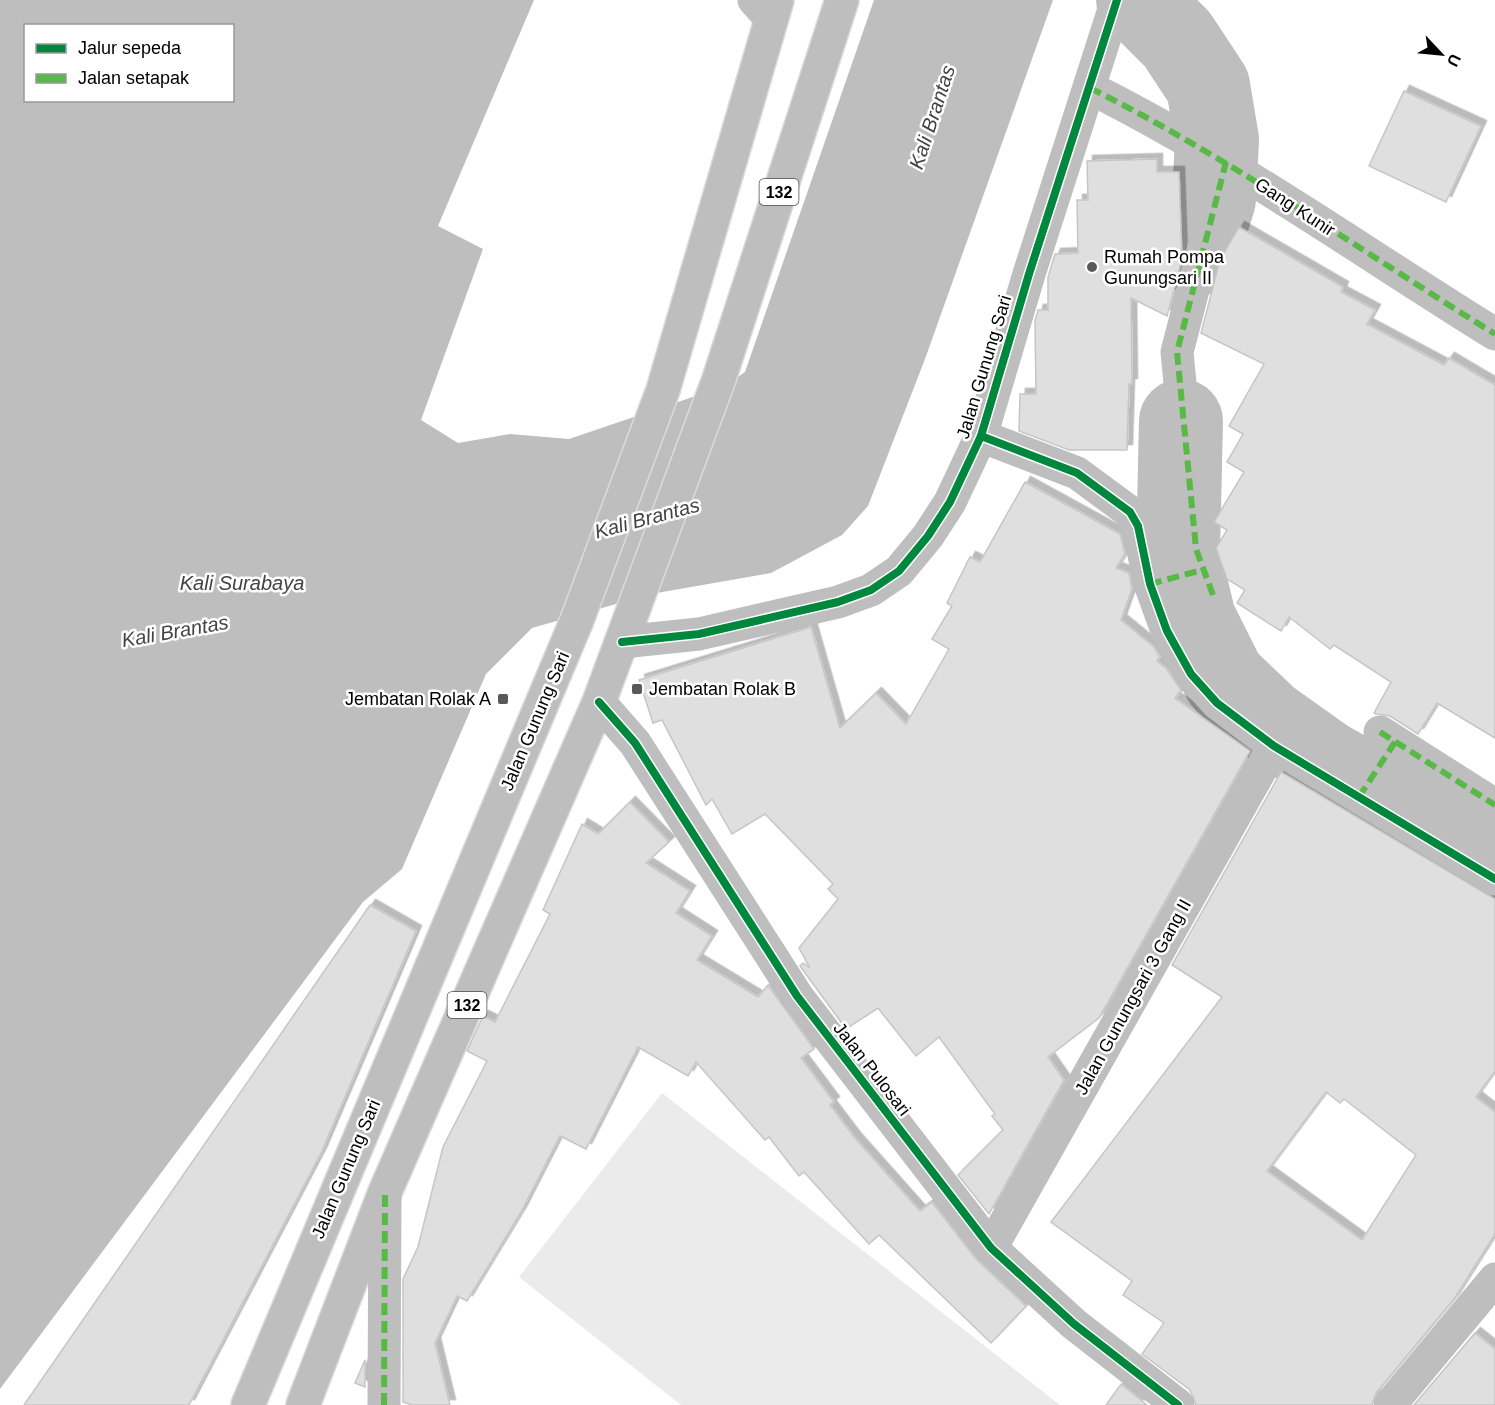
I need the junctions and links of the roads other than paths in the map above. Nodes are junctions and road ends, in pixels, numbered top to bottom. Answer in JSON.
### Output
{"nodes":[{"id":1,"x":841,"y":3,"type":"edge"},
{"id":2,"x":768,"y":6,"type":"edge"},
{"id":3,"x":1113,"y":13,"type":"edge"},
{"id":4,"x":1090,"y":88,"type":"junction"},
{"id":5,"x":1216,"y":156,"type":"junction"},
{"id":6,"x":1495,"y":334,"type":"edge"},
{"id":7,"x":981,"y":436,"type":"junction"},
{"id":8,"x":1153,"y":583,"type":"junction"},
{"id":9,"x":622,"y":642,"type":"junction"},
{"id":10,"x":599,"y":702,"type":"junction"},
{"id":11,"x":1274,"y":746,"type":"junction"},
{"id":12,"x":1362,"y":792,"type":"junction"},
{"id":13,"x":1495,"y":805,"type":"edge"},
{"id":14,"x":1495,"y":879,"type":"edge"},
{"id":15,"x":386,"y":1192,"type":"junction"},
{"id":16,"x":991,"y":1248,"type":"junction"},
{"id":17,"x":1495,"y":1279,"type":"edge"},
{"id":18,"x":248,"y":1405,"type":"edge"},
{"id":19,"x":303,"y":1405,"type":"edge"},
{"id":20,"x":384,"y":1405,"type":"edge"},
{"id":21,"x":1178,"y":1405,"type":"edge"},
{"id":22,"x":1390,"y":1405,"type":"edge"}],
"edges":[{"from":1,"to":9,"type":"street","number":"132"},
{"from":2,"to":18,"type":"street","name":"Jalan Gunung Sari","number":"132"},
{"from":3,"to":4,"type":"street","name":"Jalan Gunung Sari"},
{"from":4,"to":5,"type":"street","name":"Gang Kunir"},
{"from":4,"to":7,"type":"street","name":"Jalan Gunung Sari"},
{"from":5,"to":6,"type":"street","name":"Gang Kunir"},
{"from":5,"to":8,"type":"street"},
{"from":7,"to":8,"type":"street"},
{"from":7,"to":9,"type":"street","name":"Jalan Gunung Sari"},
{"from":8,"to":11,"type":"street"},
{"from":9,"to":10,"type":"street","number":"132"},
{"from":10,"to":15,"type":"street","number":"132"},
{"from":10,"to":16,"type":"street","name":"Jalan Pulosari"},
{"from":11,"to":12,"type":"street"},
{"from":11,"to":16,"type":"street","name":"Jalan Gunungsari 3 Gang II"},
{"from":12,"to":13,"type":"street"},
{"from":12,"to":14,"type":"street"},
{"from":15,"to":19,"type":"street","number":"132"},
{"from":15,"to":20,"type":"street"},
{"from":16,"to":21,"type":"street","name":"Jalan Pulosari"},
{"from":17,"to":22,"type":"street"}]}
